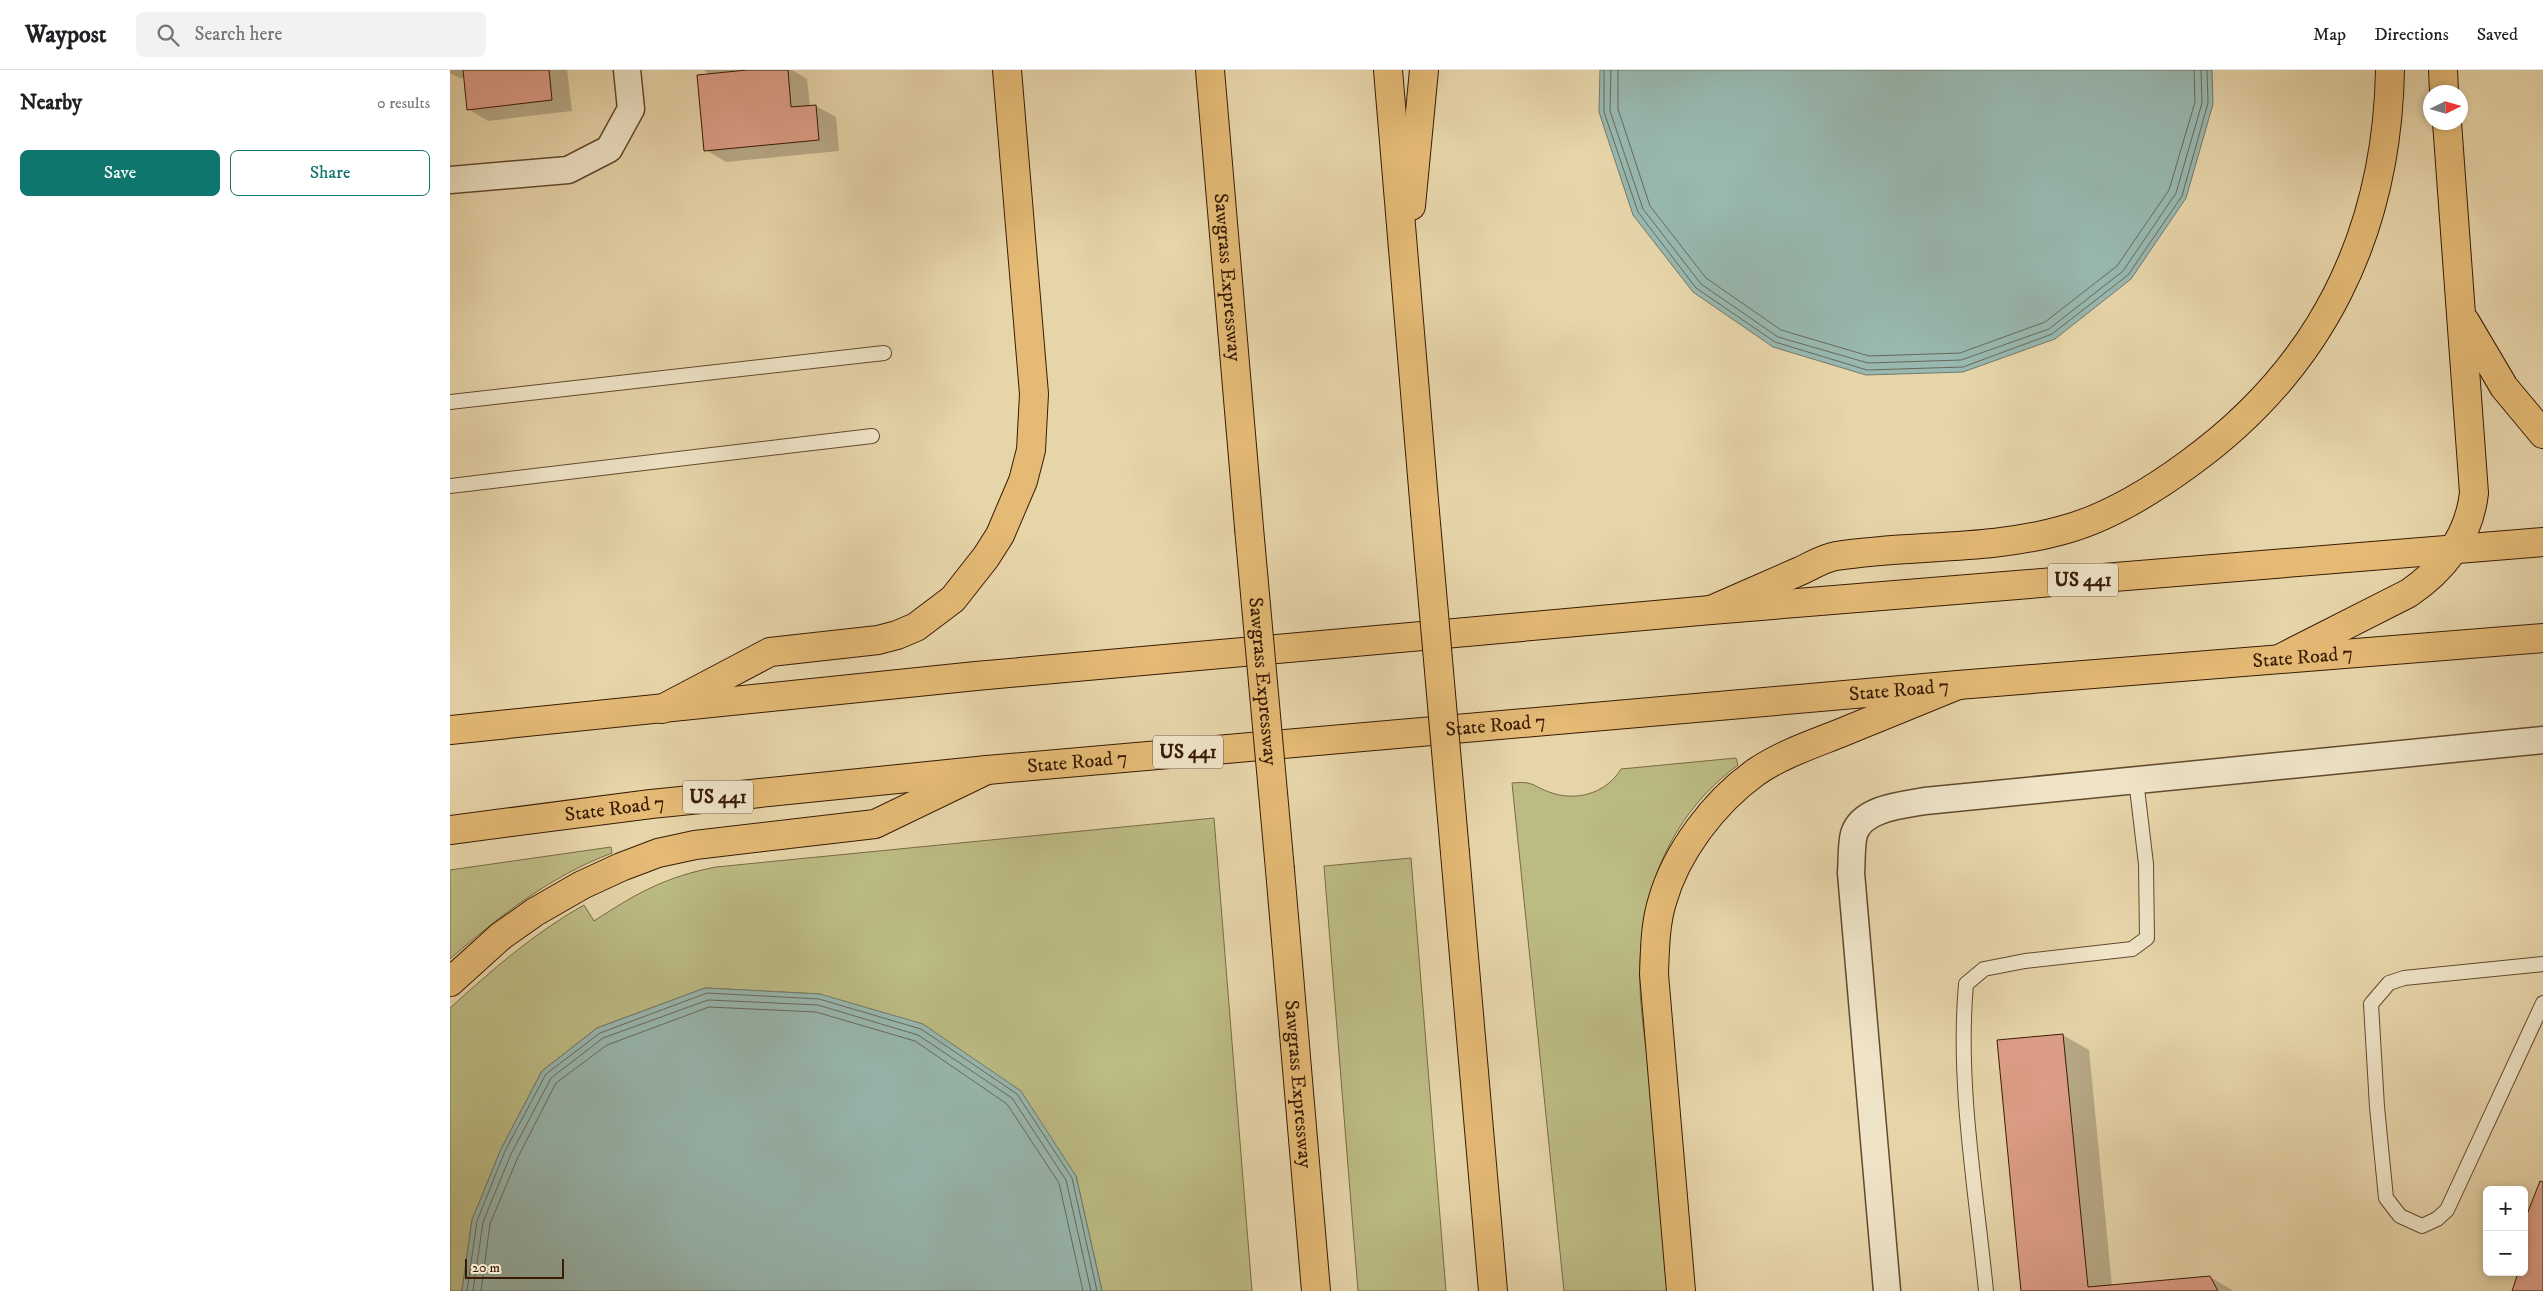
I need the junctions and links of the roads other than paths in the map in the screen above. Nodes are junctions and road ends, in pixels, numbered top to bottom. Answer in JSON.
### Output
{"nodes":[{"id":1,"x":627,"y":70,"type":"edge"},
{"id":2,"x":1007,"y":70,"type":"edge"},
{"id":3,"x":1210,"y":70,"type":"edge"},
{"id":4,"x":1388,"y":70,"type":"edge"},
{"id":5,"x":1424,"y":70,"type":"edge"},
{"id":6,"x":2390,"y":70,"type":"edge"},
{"id":7,"x":2443,"y":70,"type":"edge"},
{"id":8,"x":2444,"y":85,"type":"edge"},
{"id":9,"x":2448,"y":130,"type":"edge"},
{"id":10,"x":450,"y":180,"type":"edge"},
{"id":11,"x":1405,"y":280,"type":"junction"},
{"id":12,"x":2461,"y":313,"type":"junction"},
{"id":13,"x":884,"y":352,"type":"dead end"},
{"id":14,"x":450,"y":402,"type":"edge"},
{"id":15,"x":2543,"y":434,"type":"edge"},
{"id":16,"x":872,"y":436,"type":"dead end"},
{"id":17,"x":450,"y":486,"type":"edge"},
{"id":18,"x":2543,"y":542,"type":"edge"},
{"id":19,"x":2456,"y":549,"type":"junction"},
{"id":20,"x":1711,"y":610,"type":"junction"},
{"id":21,"x":2543,"y":638,"type":"edge"},
{"id":22,"x":2279,"y":659,"type":"junction"},
{"id":23,"x":1958,"y":685,"type":"junction"},
{"id":24,"x":662,"y":709,"type":"junction"},
{"id":25,"x":450,"y":730,"type":"edge"},
{"id":26,"x":2543,"y":740,"type":"edge"},
{"id":27,"x":987,"y":770,"type":"junction"},
{"id":28,"x":2136,"y":780,"type":"junction"},
{"id":29,"x":450,"y":830,"type":"edge"},
{"id":30,"x":2543,"y":964,"type":"edge"},
{"id":31,"x":450,"y":982,"type":"edge"},
{"id":32,"x":2543,"y":1003,"type":"edge"},
{"id":33,"x":1305,"y":1159,"type":"junction"},
{"id":34,"x":1303,"y":1291,"type":"edge"},
{"id":35,"x":1316,"y":1291,"type":"edge"},
{"id":36,"x":1493,"y":1291,"type":"edge"},
{"id":37,"x":1681,"y":1291,"type":"edge"},
{"id":38,"x":1887,"y":1291,"type":"edge"},
{"id":39,"x":1986,"y":1291,"type":"edge"}],
"edges":[{"from":1,"to":10,"type":"street"},
{"from":2,"to":24,"type":"main road"},
{"from":3,"to":33,"type":"main road","name":"Sawgrass Expressway","bridge":true},
{"from":4,"to":11,"type":"main road"},
{"from":5,"to":11,"type":"main road"},
{"from":6,"to":20,"type":"main road"},
{"from":7,"to":8,"type":"main road"},
{"from":9,"to":12,"type":"main road"},
{"from":11,"to":36,"type":"main road","bridge":true},
{"from":12,"to":15,"type":"main road"},
{"from":12,"to":19,"type":"main road"},
{"from":13,"to":14,"type":"lane"},
{"from":16,"to":17,"type":"lane"},
{"from":18,"to":19,"type":"main road","number":"US 441"},
{"from":19,"to":20,"type":"main road","number":"US 441"},
{"from":19,"to":22,"type":"main road"},
{"from":20,"to":24,"type":"main road","number":"US 441"},
{"from":21,"to":22,"type":"main road","name":"State Road 7","number":"US 441"},
{"from":22,"to":23,"type":"main road","name":"State Road 7","number":"US 441"},
{"from":23,"to":27,"type":"main road","name":"State Road 7","number":"US 441"},
{"from":23,"to":37,"type":"main road"},
{"from":24,"to":25,"type":"main road","number":"US 441"},
{"from":26,"to":28,"type":"street"},
{"from":27,"to":29,"type":"main road","name":"State Road 7","number":"US 441"},
{"from":27,"to":31,"type":"main road"},
{"from":28,"to":38,"type":"street"},
{"from":28,"to":39,"type":"lane"},
{"from":30,"to":32,"type":"lane"},
{"from":33,"to":34,"type":"main road"},
{"from":33,"to":35,"type":"main road","name":"Sawgrass Expressway"}]}
